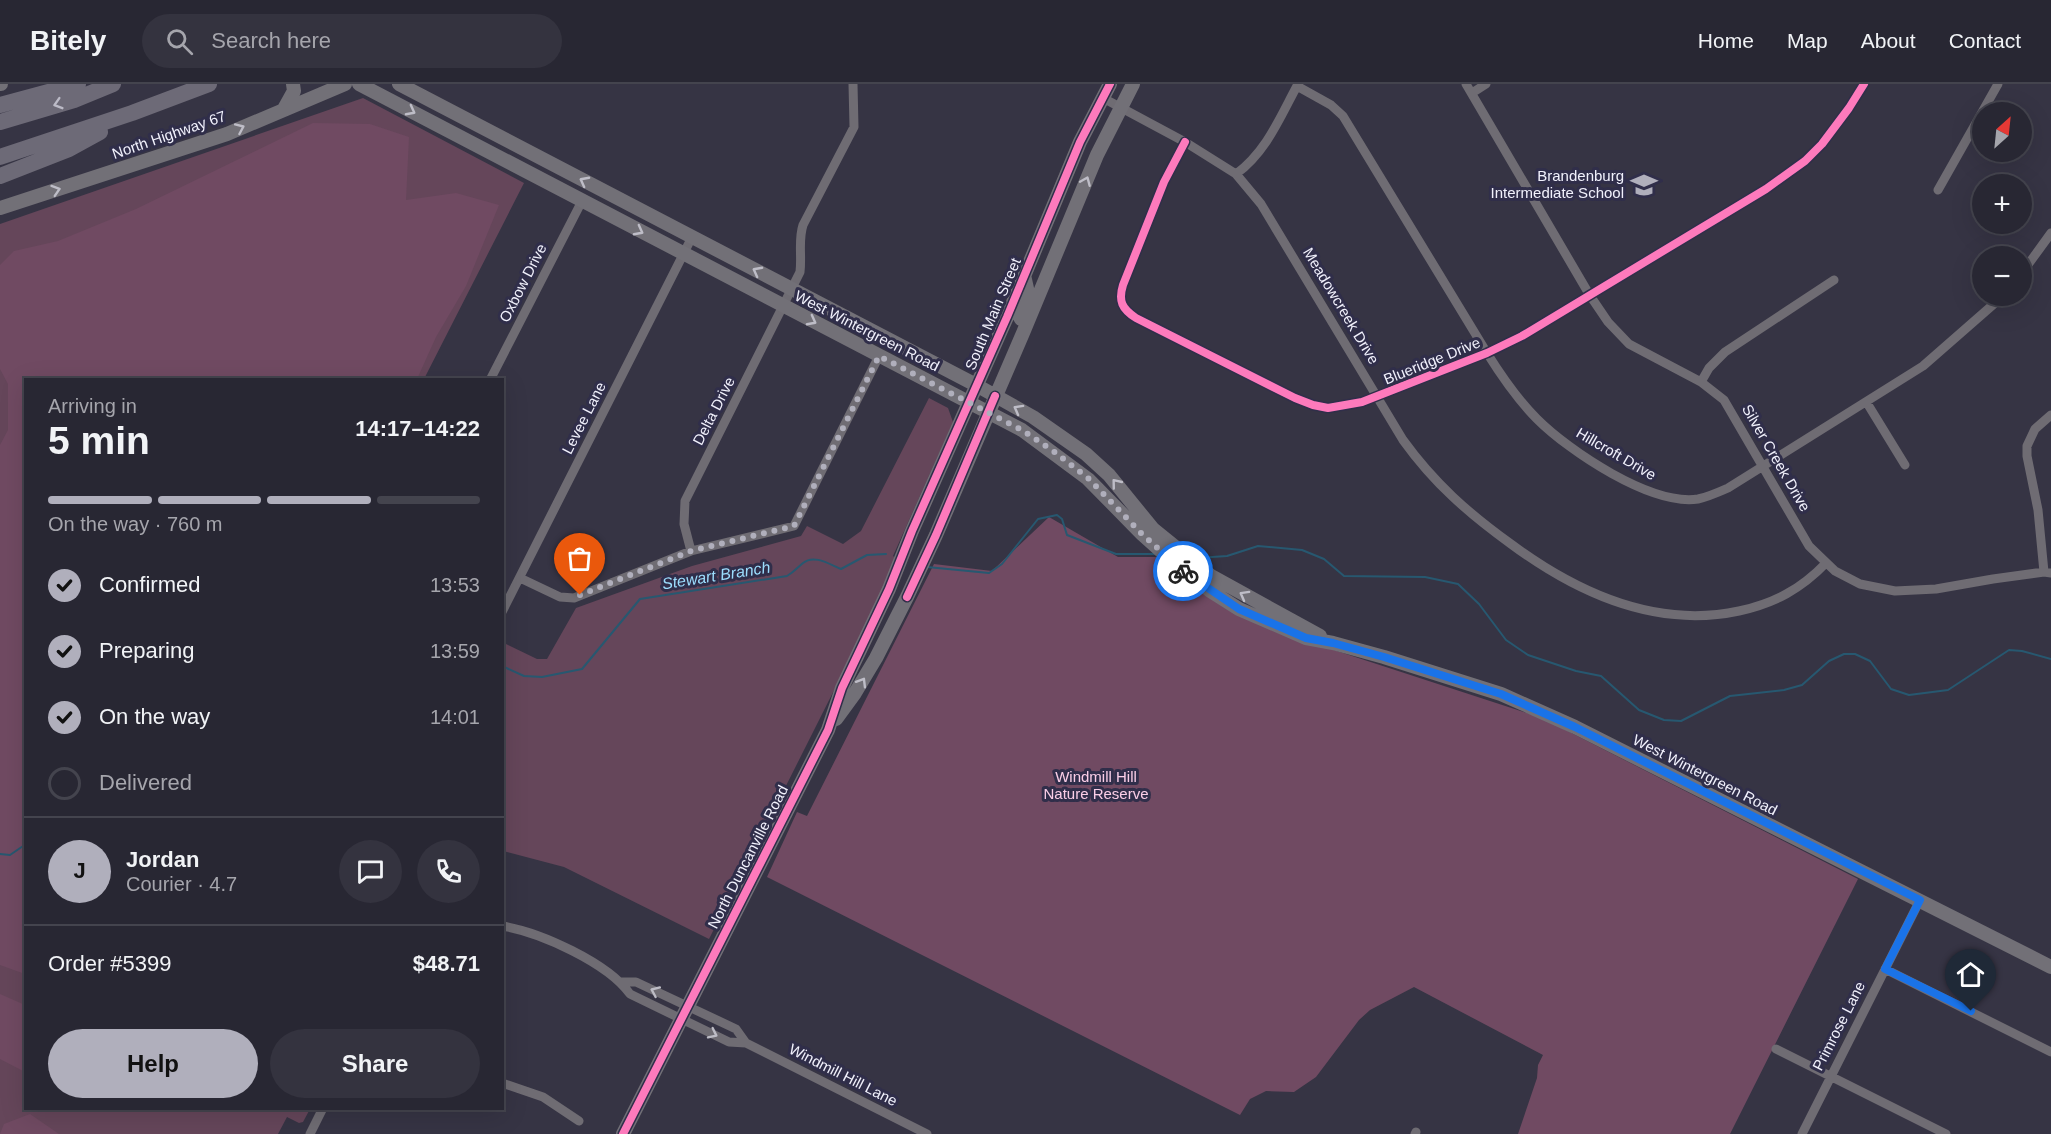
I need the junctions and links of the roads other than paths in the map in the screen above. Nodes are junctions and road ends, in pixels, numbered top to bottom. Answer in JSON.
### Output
{"nodes":[{"id":1,"x":78,"y":84,"type":"edge"},
{"id":2,"x":113,"y":84,"type":"edge"},
{"id":3,"x":209,"y":84,"type":"edge"},
{"id":4,"x":293,"y":84,"type":"edge"},
{"id":5,"x":345,"y":84,"type":"edge"},
{"id":6,"x":359,"y":84,"type":"edge"},
{"id":7,"x":399,"y":84,"type":"edge"},
{"id":8,"x":853,"y":84,"type":"edge"},
{"id":9,"x":1110,"y":84,"type":"edge"},
{"id":10,"x":1133,"y":84,"type":"edge"},
{"id":11,"x":1466,"y":84,"type":"edge"},
{"id":12,"x":1486,"y":84,"type":"edge"},
{"id":13,"x":1864,"y":84,"type":"edge"},
{"id":14,"x":1998,"y":84,"type":"edge"},
{"id":15,"x":1297,"y":85,"type":"edge"},
{"id":16,"x":414,"y":88,"type":"edge"},
{"id":17,"x":1472,"y":93,"type":"junction"},
{"id":18,"x":1103,"y":98,"type":"junction"},
{"id":19,"x":155,"y":104,"type":"junction"},
{"id":20,"x":0,"y":105,"type":"edge"},
{"id":21,"x":1121,"y":108,"type":"junction"},
{"id":22,"x":284,"y":109,"type":"junction"},
{"id":23,"x":0,"y":122,"type":"edge"},
{"id":24,"x":1185,"y":142,"type":"junction"},
{"id":25,"x":527,"y":151,"type":"junction"},
{"id":26,"x":0,"y":156,"type":"edge"},
{"id":27,"x":519,"y":168,"type":"junction"},
{"id":28,"x":1236,"y":174,"type":"junction"},
{"id":29,"x":0,"y":176,"type":"edge"},
{"id":30,"x":1938,"y":190,"type":"dead end"},
{"id":31,"x":582,"y":201,"type":"junction"},
{"id":32,"x":0,"y":208,"type":"edge"},
{"id":33,"x":1045,"y":226,"type":"junction"},
{"id":34,"x":2051,"y":233,"type":"edge"},
{"id":35,"x":1064,"y":235,"type":"junction"},
{"id":36,"x":692,"y":237,"type":"junction"},
{"id":37,"x":685,"y":255,"type":"junction"},
{"id":38,"x":2032,"y":259,"type":"edge"},
{"id":39,"x":1024,"y":275,"type":"junction"},
{"id":40,"x":1834,"y":280,"type":"dead end"},
{"id":41,"x":791,"y":289,"type":"junction"},
{"id":42,"x":1589,"y":294,"type":"junction"},
{"id":43,"x":784,"y":306,"type":"junction"},
{"id":44,"x":1992,"y":306,"type":"edge"},
{"id":45,"x":1027,"y":322,"type":"junction"},
{"id":46,"x":1487,"y":353,"type":"junction"},
{"id":47,"x":879,"y":356,"type":"junction"},
{"id":48,"x":491,"y":378,"type":"edge"},
{"id":49,"x":1701,"y":382,"type":"junction"},
{"id":50,"x":976,"y":385,"type":"junction"},
{"id":51,"x":995,"y":396,"type":"junction"},
{"id":52,"x":1379,"y":397,"type":"junction"},
{"id":53,"x":969,"y":403,"type":"junction"},
{"id":54,"x":1867,"y":403,"type":"junction"},
{"id":55,"x":988,"y":413,"type":"junction"},
{"id":56,"x":2051,"y":415,"type":"edge"},
{"id":57,"x":1763,"y":465,"type":"junction"},
{"id":58,"x":1905,"y":465,"type":"dead end"},
{"id":59,"x":1146,"y":530,"type":"junction"},
{"id":60,"x":691,"y":551,"type":"junction"},
{"id":61,"x":1826,"y":563,"type":"junction"},
{"id":62,"x":2048,"y":572,"type":"edge"},
{"id":63,"x":520,"y":578,"type":"junction"},
{"id":64,"x":889,"y":589,"type":"junction"},
{"id":65,"x":907,"y":597,"type":"junction"},
{"id":66,"x":504,"y":608,"type":"edge"},
{"id":67,"x":1333,"y":643,"type":"junction"},
{"id":68,"x":828,"y":730,"type":"junction"},
{"id":69,"x":1920,"y":900,"type":"junction"},
{"id":70,"x":504,"y":926,"type":"edge"},
{"id":71,"x":2051,"y":967,"type":"edge"},
{"id":72,"x":1885,"y":969,"type":"junction"},
{"id":73,"x":621,"y":982,"type":"junction"},
{"id":74,"x":688,"y":1005,"type":"junction"},
{"id":75,"x":681,"y":1018,"type":"junction"},
{"id":76,"x":746,"y":1043,"type":"junction"},
{"id":77,"x":1776,"y":1049,"type":"dead end"},
{"id":78,"x":2051,"y":1052,"type":"edge"},
{"id":79,"x":1831,"y":1076,"type":"junction"},
{"id":80,"x":504,"y":1084,"type":"edge"},
{"id":81,"x":322,"y":1110,"type":"edge"},
{"id":82,"x":579,"y":1121,"type":"dead end"},
{"id":83,"x":309,"y":1134,"type":"edge"},
{"id":84,"x":623,"y":1134,"type":"edge"},
{"id":85,"x":927,"y":1134,"type":"edge"},
{"id":86,"x":1802,"y":1134,"type":"edge"},
{"id":87,"x":1946,"y":1134,"type":"edge"}],
"edges":[{"from":1,"to":20,"type":"highway"},
{"from":2,"to":23,"type":"highway","one_way":true},
{"from":3,"to":19,"type":"highway"},
{"from":4,"to":22,"type":"main road"},
{"from":5,"to":22,"type":"main road","name":"North Highway 67"},
{"from":6,"to":27,"type":"main road","name":"West Wintergreen Road","one_way":true},
{"from":7,"to":16,"type":"main road","name":"West Wintergreen Road"},
{"from":8,"to":41,"type":"street","name":"Delta Drive"},
{"from":9,"to":18,"type":"main road","name":"South Main Street"},
{"from":10,"to":21,"type":"main road"},
{"from":11,"to":17,"type":"street","name":"Silver Creek Drive"},
{"from":12,"to":17,"type":"street"},
{"from":13,"to":42,"type":"street","name":"Blueridge Drive"},
{"from":14,"to":30,"type":"street"},
{"from":15,"to":28,"type":"street"},
{"from":15,"to":46,"type":"street","name":"Hillcroft Drive"},
{"from":16,"to":25,"type":"main road","name":"West Wintergreen Road"},
{"from":17,"to":42,"type":"street","name":"Silver Creek Drive"},
{"from":18,"to":21,"type":"street","name":"Meadowcreek Drive"},
{"from":18,"to":33,"type":"main road","name":"South Main Street"},
{"from":19,"to":26,"type":"highway"},
{"from":19,"to":29,"type":"highway"},
{"from":21,"to":24,"type":"street","name":"Meadowcreek Drive"},
{"from":35,"to":21,"type":"main road","one_way":true},
{"from":32,"to":22,"type":"main road","name":"North Highway 67","one_way":true},
{"from":24,"to":28,"type":"street","name":"Meadowcreek Drive"},
{"from":24,"to":52,"type":"street","name":"Blueridge Drive"},
{"from":25,"to":27,"type":"main road"},
{"from":36,"to":25,"type":"main road","name":"West Wintergreen Road","one_way":true},
{"from":27,"to":31,"type":"main road","name":"West Wintergreen Road"},
{"from":28,"to":52,"type":"street","name":"Meadowcreek Drive"},
{"from":31,"to":37,"type":"main road","name":"West Wintergreen Road","one_way":true},
{"from":31,"to":48,"type":"street","name":"Oxbow Drive"},
{"from":33,"to":35,"type":"main road"},
{"from":33,"to":39,"type":"main road","name":"South Main Street"},
{"from":34,"to":38,"type":"street"},
{"from":35,"to":45,"type":"main road"},
{"from":36,"to":37,"type":"street","name":"Levee Lane"},
{"from":41,"to":36,"type":"main road","name":"West Wintergreen Road","one_way":true},
{"from":37,"to":43,"type":"main road","name":"West Wintergreen Road"},
{"from":37,"to":63,"type":"street","name":"Levee Lane"},
{"from":39,"to":45,"type":"main road"},
{"from":39,"to":50,"type":"main road","name":"South Main Street"},
{"from":40,"to":49,"type":"street"},
{"from":41,"to":43,"type":"street","name":"Delta Drive"},
{"from":41,"to":50,"type":"main road","name":"West Wintergreen Road"},
{"from":42,"to":46,"type":"street","name":"Blueridge Drive"},
{"from":42,"to":49,"type":"street","name":"Silver Creek Drive"},
{"from":43,"to":47,"type":"main road","name":"West Wintergreen Road","one_way":true},
{"from":43,"to":60,"type":"street","name":"Delta Drive"},
{"from":44,"to":54,"type":"street","name":"Hillcroft Drive"},
{"from":45,"to":51,"type":"main road"},
{"from":46,"to":52,"type":"street","name":"Blueridge Drive"},
{"from":46,"to":57,"type":"street","name":"Hillcroft Drive"},
{"from":47,"to":53,"type":"main road","name":"West Wintergreen Road"},
{"from":47,"to":60,"type":"street"},
{"from":49,"to":57,"type":"street","name":"Silver Creek Drive"},
{"from":50,"to":51,"type":"main road","name":"West Wintergreen Road"},
{"from":50,"to":53,"type":"main road","name":"South Main Street"},
{"from":51,"to":55,"type":"main road"},
{"from":59,"to":51,"type":"main road","name":"West Wintergreen Road","one_way":true},
{"from":52,"to":61,"type":"street","name":"Meadowcreek Drive"},
{"from":53,"to":55,"type":"main road","name":"West Wintergreen Road"},
{"from":53,"to":64,"type":"main road","name":"South Main Street"},
{"from":54,"to":57,"type":"street","name":"Hillcroft Drive"},
{"from":54,"to":58,"type":"street"},
{"from":55,"to":59,"type":"main road","name":"West Wintergreen Road"},
{"from":55,"to":65,"type":"main road"},
{"from":56,"to":62,"type":"street"},
{"from":57,"to":61,"type":"street","name":"Silver Creek Drive"},
{"from":67,"to":59,"type":"main road","name":"West Wintergreen Road","one_way":true},
{"from":59,"to":67,"type":"main road","name":"West Wintergreen Road"},
{"from":60,"to":63,"type":"street"},
{"from":61,"to":62,"type":"street","name":"Silver Creek Drive"},
{"from":63,"to":66,"type":"street","name":"Levee Lane"},
{"from":64,"to":65,"type":"main road"},
{"from":64,"to":68,"type":"main road","name":"North Duncanville Road"},
{"from":68,"to":65,"type":"main road","name":"North Duncanville Road","one_way":true},
{"from":67,"to":69,"type":"main road","name":"West Wintergreen Road"},
{"from":68,"to":74,"type":"main road","name":"North Duncanville Road"},
{"from":69,"to":71,"type":"main road","name":"West Wintergreen Road"},
{"from":69,"to":72,"type":"street","name":"Primrose Lane"},
{"from":70,"to":73,"type":"street","name":"Windmill Hill Lane"},
{"from":72,"to":78,"type":"street"},
{"from":72,"to":79,"type":"street","name":"Primrose Lane"},
{"from":74,"to":73,"type":"street","name":"Windmill Hill Lane","one_way":true},
{"from":73,"to":75,"type":"street","name":"Windmill Hill Lane"},
{"from":74,"to":75,"type":"main road","name":"North Duncanville Road"},
{"from":74,"to":76,"type":"street","name":"Windmill Hill Lane"},
{"from":75,"to":76,"type":"street","name":"Windmill Hill Lane","one_way":true},
{"from":75,"to":84,"type":"main road","name":"North Duncanville Road"},
{"from":76,"to":85,"type":"street","name":"Windmill Hill Lane"},
{"from":77,"to":79,"type":"street"},
{"from":79,"to":86,"type":"street","name":"Primrose Lane"},
{"from":79,"to":87,"type":"street"},
{"from":80,"to":82,"type":"street"},
{"from":81,"to":83,"type":"street"}]}
